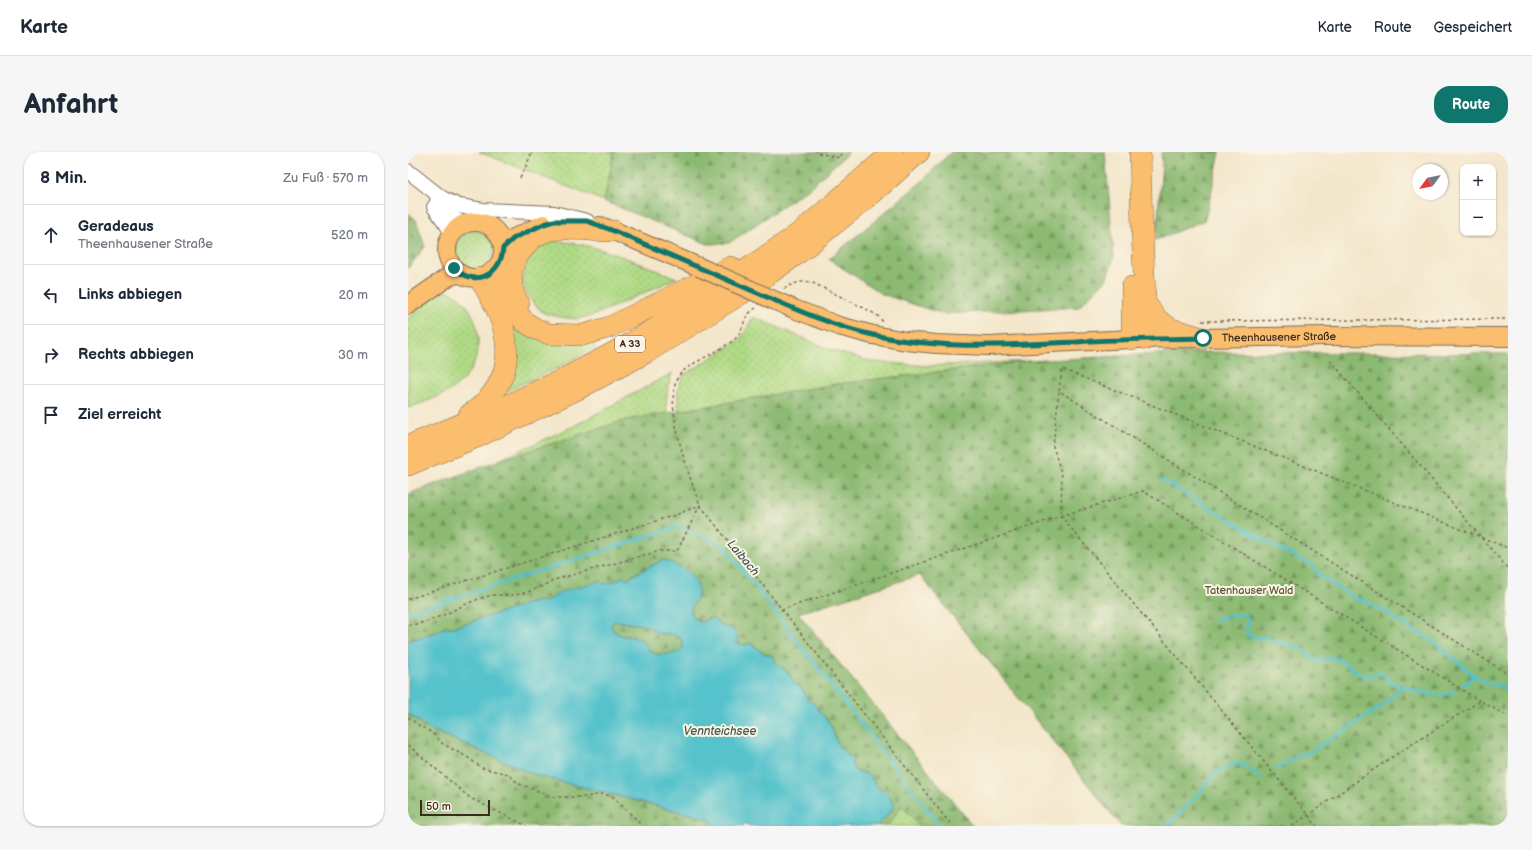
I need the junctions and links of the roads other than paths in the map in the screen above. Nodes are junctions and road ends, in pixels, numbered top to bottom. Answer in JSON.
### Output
{"nodes":[{"id":1,"x":893,"y":152,"type":"edge"},
{"id":2,"x":919,"y":152,"type":"edge"},
{"id":3,"x":1129,"y":152,"type":"edge"},
{"id":4,"x":1140,"y":152,"type":"edge"},
{"id":5,"x":408,"y":171,"type":"edge"},
{"id":6,"x":408,"y":178,"type":"edge"},
{"id":7,"x":587,"y":221,"type":"junction"},
{"id":8,"x":458,"y":230,"type":"junction"},
{"id":9,"x":614,"y":231,"type":"junction"},
{"id":10,"x":801,"y":232,"type":"junction"},
{"id":11,"x":500,"y":240,"type":"junction"},
{"id":12,"x":455,"y":268,"type":"junction"},
{"id":13,"x":486,"y":275,"type":"junction"},
{"id":14,"x":1145,"y":303,"type":"junction"},
{"id":15,"x":408,"y":305,"type":"edge"},
{"id":16,"x":1199,"y":330,"type":"junction"},
{"id":17,"x":567,"y":335,"type":"junction"},
{"id":18,"x":1508,"y":337,"type":"edge"},
{"id":19,"x":1140,"y":339,"type":"junction"},
{"id":20,"x":446,"y":431,"type":"junction"},
{"id":21,"x":408,"y":446,"type":"edge"},
{"id":22,"x":408,"y":465,"type":"edge"}],
"edges":[{"from":1,"to":10,"type":"highway","number":"A 33"},
{"from":2,"to":22,"type":"highway","number":"A 33"},
{"from":3,"to":19,"type":"highway"},
{"from":4,"to":14,"type":"highway"},
{"from":5,"to":7,"type":"street"},
{"from":5,"to":8,"type":"street"},
{"from":6,"to":8,"type":"street"},
{"from":7,"to":9,"type":"main road","name":"Theenhausener Straße"},
{"from":7,"to":11,"type":"main road","name":"Theenhausener Straße"},
{"from":8,"to":11,"type":"main road"},
{"from":8,"to":12,"type":"main road"},
{"from":9,"to":17,"type":"highway"},
{"from":9,"to":19,"type":"main road","name":"Theenhausener Straße","bridge":true},
{"from":10,"to":17,"type":"highway"},
{"from":10,"to":20,"type":"highway","number":"A 33"},
{"from":11,"to":13,"type":"main road"},
{"from":12,"to":13,"type":"main road"},
{"from":12,"to":15,"type":"main road"},
{"from":13,"to":17,"type":"highway"},
{"from":13,"to":20,"type":"highway"},
{"from":14,"to":16,"type":"highway"},
{"from":14,"to":19,"type":"highway"},
{"from":16,"to":18,"type":"main road","name":"Theenhausener Straße"},
{"from":16,"to":19,"type":"main road","name":"Theenhausener Straße"},
{"from":20,"to":21,"type":"highway","number":"A 33"}]}
